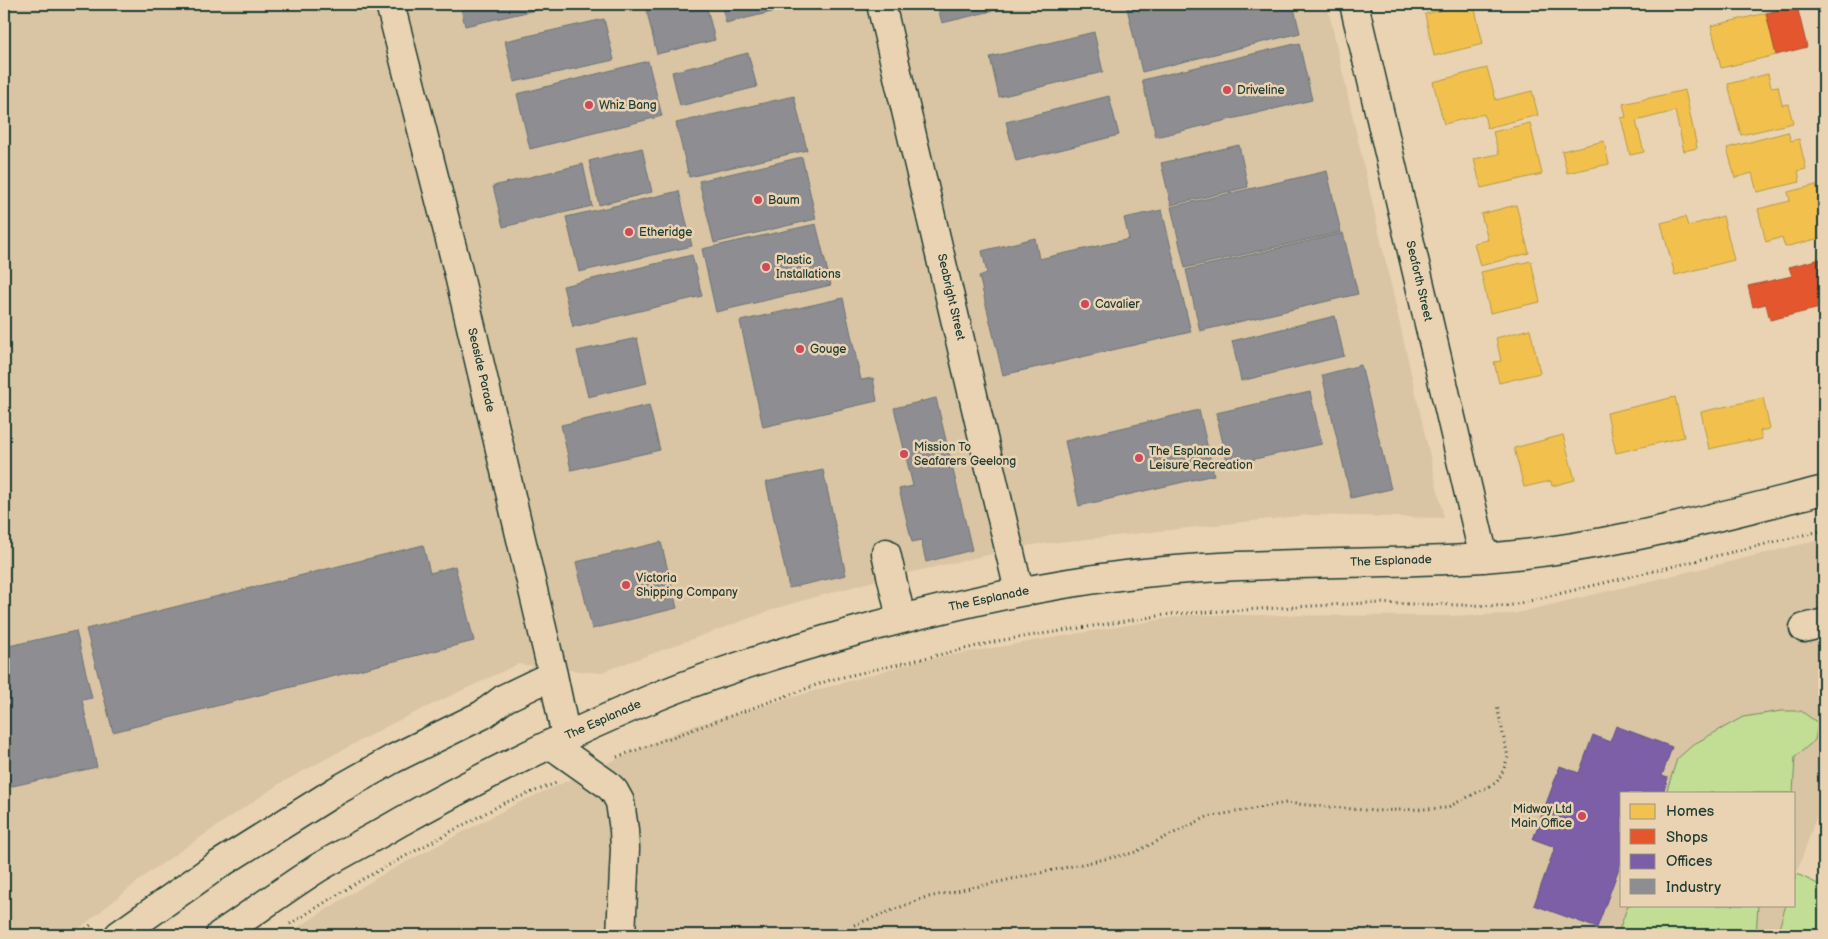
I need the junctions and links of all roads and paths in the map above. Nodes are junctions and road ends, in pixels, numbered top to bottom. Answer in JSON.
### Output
{"nodes":[{"id":1,"x":390,"y":4,"type":"edge"},
{"id":2,"x":881,"y":4,"type":"edge"},
{"id":3,"x":1354,"y":4,"type":"edge"},
{"id":4,"x":1824,"y":490,"type":"edge"},
{"id":5,"x":1824,"y":530,"type":"edge"},
{"id":6,"x":886,"y":553,"type":"dead end"},
{"id":7,"x":1484,"y":558,"type":"junction"},
{"id":8,"x":1019,"y":591,"type":"junction"},
{"id":9,"x":901,"y":618,"type":"junction"},
{"id":10,"x":553,"y":675,"type":"junction"},
{"id":11,"x":1497,"y":706,"type":"dead end"},
{"id":12,"x":558,"y":741,"type":"junction"},
{"id":13,"x":586,"y":771,"type":"junction"},
{"id":14,"x":289,"y":925,"type":"dead end"},
{"id":15,"x":854,"y":925,"type":"dead end"},
{"id":16,"x":118,"y":935,"type":"edge"},
{"id":17,"x":220,"y":935,"type":"edge"},
{"id":18,"x":622,"y":935,"type":"edge"}],
"edges":[{"from":1,"to":10,"type":"street","name":"Seaside Parade"},
{"from":2,"to":8,"type":"street","name":"Seabright Street"},
{"from":3,"to":7,"type":"street","name":"Seaforth Street"},
{"from":4,"to":7,"type":"street","name":"The Esplanade"},
{"from":5,"to":13,"type":"path"},
{"from":6,"to":9,"type":"street"},
{"from":7,"to":8,"type":"street","name":"The Esplanade"},
{"from":8,"to":9,"type":"street","name":"The Esplanade"},
{"from":9,"to":12,"type":"street","name":"The Esplanade"},
{"from":10,"to":12,"type":"street","name":"Seaside Parade"},
{"from":10,"to":16,"type":"street"},
{"from":11,"to":15,"type":"path"},
{"from":12,"to":13,"type":"street"},
{"from":12,"to":17,"type":"street","name":"The Esplanade"},
{"from":13,"to":14,"type":"path"},
{"from":13,"to":18,"type":"street"}]}
